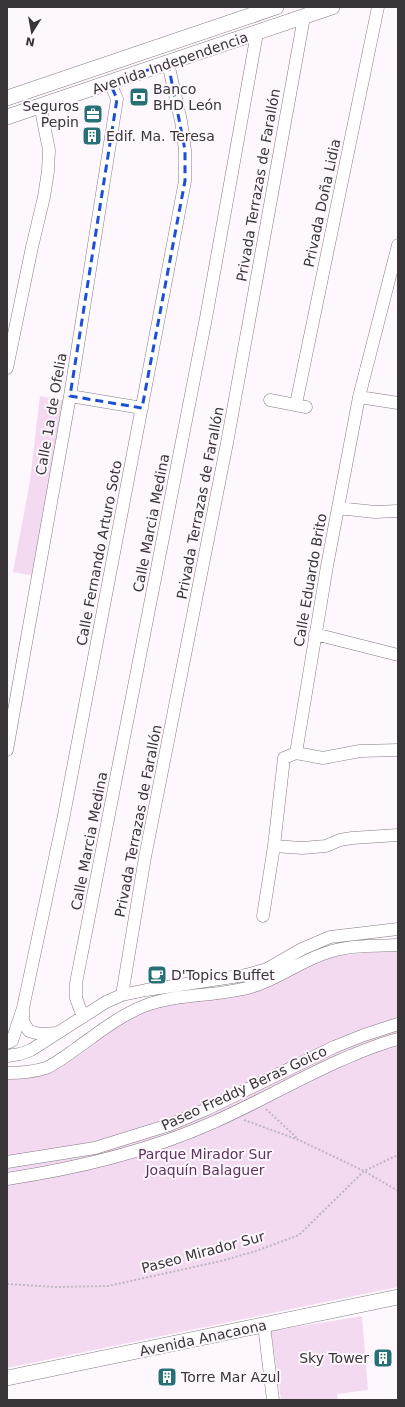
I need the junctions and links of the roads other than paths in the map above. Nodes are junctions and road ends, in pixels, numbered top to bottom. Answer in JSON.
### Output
{"nodes":[{"id":1,"x":276,"y":7,"type":"edge"},
{"id":2,"x":332,"y":7,"type":"edge"},
{"id":3,"x":378,"y":7,"type":"edge"},
{"id":4,"x":304,"y":17,"type":"junction"},
{"id":5,"x":230,"y":23,"type":"junction"},
{"id":6,"x":256,"y":33,"type":"junction"},
{"id":7,"x":236,"y":40,"type":"junction"},
{"id":8,"x":168,"y":63,"type":"junction"},
{"id":9,"x":110,"y":83,"type":"junction"},
{"id":10,"x":7,"y":98,"type":"edge"},
{"id":11,"x":40,"y":105,"type":"junction"},
{"id":12,"x":7,"y":117,"type":"edge"},
{"id":13,"x":398,"y":245,"type":"edge"},
{"id":14,"x":395,"y":268,"type":"edge"},
{"id":15,"x":7,"y":368,"type":"edge"},
{"id":16,"x":70,"y":396,"type":"junction"},
{"id":17,"x":358,"y":397,"type":"junction"},
{"id":18,"x":270,"y":400,"type":"dead end"},
{"id":19,"x":398,"y":403,"type":"edge"},
{"id":20,"x":142,"y":408,"type":"junction"},
{"id":21,"x":338,"y":508,"type":"junction"},
{"id":22,"x":398,"y":511,"type":"edge"},
{"id":23,"x":315,"y":634,"type":"junction"},
{"id":24,"x":398,"y":655,"type":"edge"},
{"id":25,"x":7,"y":750,"type":"edge"},
{"id":26,"x":398,"y":750,"type":"edge"},
{"id":27,"x":296,"y":753,"type":"junction"},
{"id":28,"x":398,"y":835,"type":"edge"},
{"id":29,"x":274,"y":846,"type":"junction"},
{"id":30,"x":263,"y":916,"type":"dead end"},
{"id":31,"x":398,"y":929,"type":"edge"},
{"id":32,"x":398,"y":945,"type":"edge"},
{"id":33,"x":122,"y":995,"type":"junction"},
{"id":34,"x":23,"y":1008,"type":"junction"},
{"id":35,"x":83,"y":1017,"type":"junction"},
{"id":36,"x":398,"y":1024,"type":"edge"},
{"id":37,"x":58,"y":1033,"type":"junction"},
{"id":38,"x":398,"y":1039,"type":"edge"},
{"id":39,"x":7,"y":1043,"type":"edge"},
{"id":40,"x":7,"y":1056,"type":"edge"},
{"id":41,"x":7,"y":1073,"type":"edge"},
{"id":42,"x":7,"y":1162,"type":"edge"},
{"id":43,"x":7,"y":1179,"type":"edge"},
{"id":44,"x":398,"y":1297,"type":"edge"},
{"id":45,"x":264,"y":1325,"type":"junction"},
{"id":46,"x":7,"y":1378,"type":"edge"},
{"id":47,"x":273,"y":1400,"type":"edge"}],
"edges":[{"from":1,"to":5,"type":"main road","name":"Avenida Independencia"},
{"from":2,"to":4,"type":"main road","name":"Avenida Independencia"},
{"from":3,"to":18,"type":"street","name":"Privada Doña Lidia"},
{"from":4,"to":6,"type":"main road","name":"Avenida Independencia"},
{"from":4,"to":33,"type":"street","name":"Privada Terrazas de Farallón"},
{"from":5,"to":7,"type":"main road"},
{"from":5,"to":10,"type":"main road","name":"Avenida Independencia"},
{"from":6,"to":7,"type":"main road","name":"Avenida Independencia"},
{"from":6,"to":35,"type":"street","name":"Calle Marcia Medina"},
{"from":7,"to":8,"type":"main road","name":"Avenida Independencia"},
{"from":8,"to":9,"type":"main road","name":"Avenida Independencia"},
{"from":8,"to":20,"type":"street","name":"Calle Fernando Arturo Soto"},
{"from":9,"to":11,"type":"main road","name":"Avenida Independencia"},
{"from":9,"to":16,"type":"street","name":"Calle 1a de Ofelia"},
{"from":11,"to":12,"type":"main road","name":"Avenida Independencia"},
{"from":11,"to":15,"type":"street"},
{"from":13,"to":14,"type":"street","name":"Calle Eduardo Brito"},
{"from":14,"to":17,"type":"street","name":"Calle Eduardo Brito"},
{"from":16,"to":20,"type":"street"},
{"from":16,"to":25,"type":"street","name":"Calle 1a de Ofelia"},
{"from":17,"to":19,"type":"street"},
{"from":17,"to":21,"type":"street","name":"Calle Eduardo Brito"},
{"from":20,"to":34,"type":"street","name":"Calle Fernando Arturo Soto"},
{"from":21,"to":22,"type":"street"},
{"from":21,"to":23,"type":"street","name":"Calle Eduardo Brito"},
{"from":23,"to":24,"type":"street"},
{"from":23,"to":27,"type":"street","name":"Calle Eduardo Brito"},
{"from":26,"to":27,"type":"street"},
{"from":27,"to":29,"type":"street"},
{"from":28,"to":29,"type":"street"},
{"from":29,"to":30,"type":"street"},
{"from":31,"to":33,"type":"street"},
{"from":32,"to":41,"type":"street"},
{"from":33,"to":35,"type":"street"},
{"from":34,"to":37,"type":"street"},
{"from":34,"to":39,"type":"street","name":"Calle Fernando Arturo Soto"},
{"from":35,"to":37,"type":"street"},
{"from":36,"to":42,"type":"street","name":"Paseo Freddy Beras Goico"},
{"from":37,"to":40,"type":"street"},
{"from":38,"to":43,"type":"street","name":"Paseo Freddy Beras Goico"},
{"from":44,"to":45,"type":"main road","name":"Avenida Anacaona"},
{"from":45,"to":46,"type":"main road","name":"Avenida Anacaona"},
{"from":45,"to":47,"type":"street"}]}
